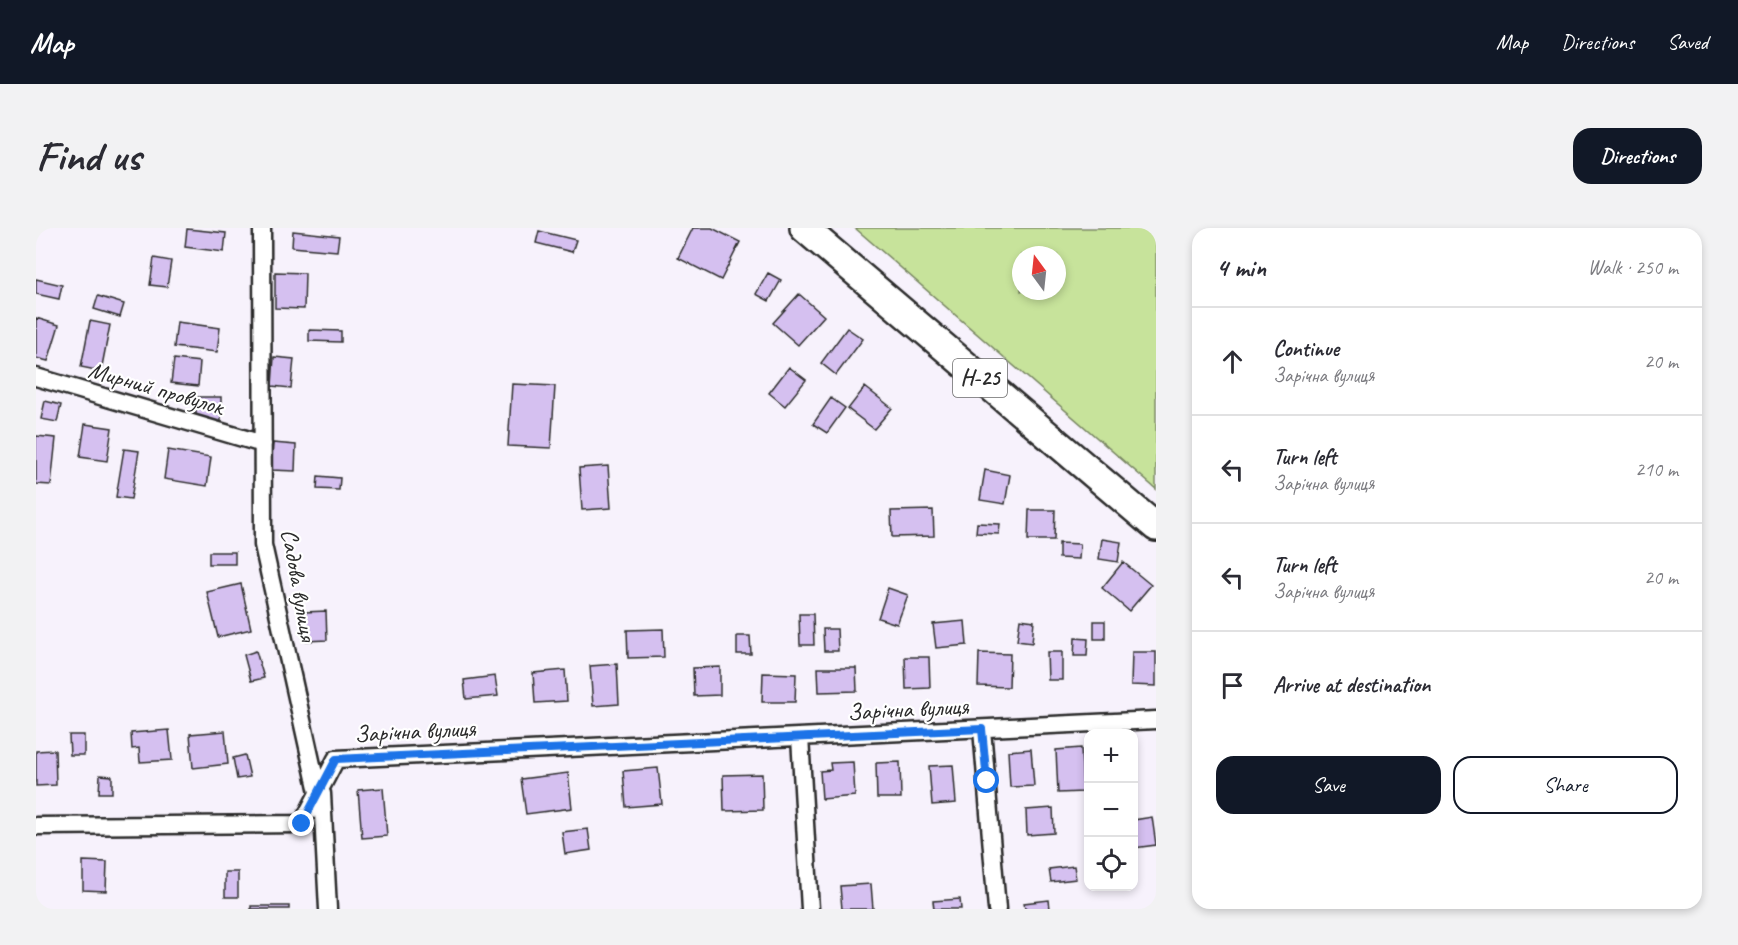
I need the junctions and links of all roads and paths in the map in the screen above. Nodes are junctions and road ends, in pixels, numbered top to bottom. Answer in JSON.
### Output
{"nodes":[{"id":1,"x":262,"y":228,"type":"edge"},
{"id":2,"x":804,"y":228,"type":"edge"},
{"id":3,"x":36,"y":377,"type":"edge"},
{"id":4,"x":263,"y":444,"type":"junction"},
{"id":5,"x":1156,"y":527,"type":"edge"},
{"id":6,"x":1156,"y":720,"type":"edge"},
{"id":7,"x":982,"y":729,"type":"junction"},
{"id":8,"x":800,"y":737,"type":"junction"},
{"id":9,"x":318,"y":792,"type":"junction"},
{"id":10,"x":36,"y":826,"type":"edge"},
{"id":11,"x":328,"y":909,"type":"edge"},
{"id":12,"x":810,"y":909,"type":"edge"},
{"id":13,"x":997,"y":909,"type":"edge"}],
"edges":[{"from":1,"to":4,"type":"street","name":"Садова вулиця"},
{"from":2,"to":5,"type":"main road","number":"Н-25"},
{"from":3,"to":4,"type":"street","name":"Мирний провулок"},
{"from":4,"to":9,"type":"street","name":"Садова вулиця"},
{"from":6,"to":7,"type":"street","name":"Зарічна вулиця"},
{"from":7,"to":8,"type":"street","name":"Зарічна вулиця"},
{"from":7,"to":13,"type":"street","name":"Зарічна вулиця"},
{"from":8,"to":9,"type":"street","name":"Зарічна вулиця"},
{"from":8,"to":12,"type":"street"},
{"from":9,"to":10,"type":"street","name":"Зарічна вулиця"},
{"from":9,"to":11,"type":"street","name":"Садова вулиця"}]}
